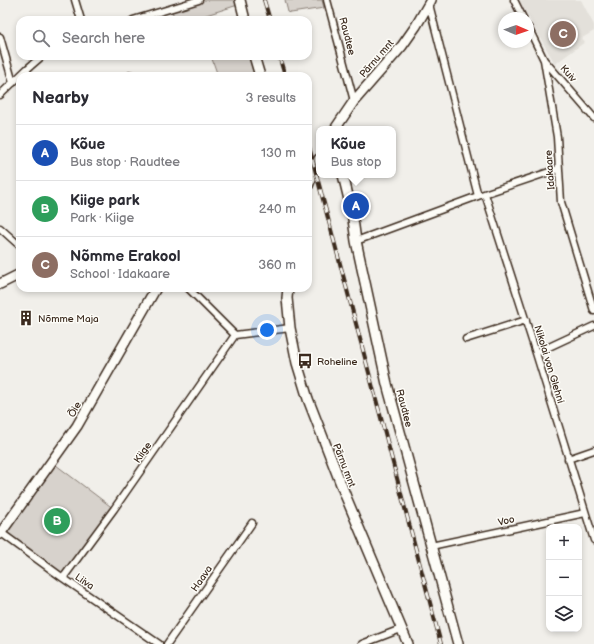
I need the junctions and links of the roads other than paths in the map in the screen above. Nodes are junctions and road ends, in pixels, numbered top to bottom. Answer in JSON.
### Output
{"nodes":[{"id":1,"x":75,"y":0,"type":"edge"},
{"id":2,"x":199,"y":0,"type":"edge"},
{"id":3,"x":240,"y":0,"type":"edge"},
{"id":4,"x":327,"y":0,"type":"edge"},
{"id":5,"x":514,"y":0,"type":"edge"},
{"id":6,"x":430,"y":2,"type":"edge"},
{"id":7,"x":521,"y":12,"type":"edge"},
{"id":8,"x":80,"y":16,"type":"edge"},
{"id":9,"x":146,"y":16,"type":"edge"},
{"id":10,"x":244,"y":16,"type":"edge"},
{"id":11,"x":0,"y":37,"type":"edge"},
{"id":12,"x":534,"y":39,"type":"edge"},
{"id":13,"x":37,"y":60,"type":"edge"},
{"id":14,"x":255,"y":60,"type":"edge"},
{"id":15,"x":544,"y":60,"type":"junction"},
{"id":16,"x":27,"y":69,"type":"junction"},
{"id":17,"x":24,"y":72,"type":"edge"},
{"id":18,"x":28,"y":72,"type":"edge"},
{"id":19,"x":259,"y":72,"type":"edge"},
{"id":20,"x":16,"y":80,"type":"edge"},
{"id":21,"x":13,"y":83,"type":"junction"},
{"id":22,"x":0,"y":95,"type":"edge"},
{"id":23,"x":354,"y":101,"type":"junction"},
{"id":24,"x":594,"y":118,"type":"edge"},
{"id":25,"x":336,"y":126,"type":"edge"},
{"id":26,"x":316,"y":166,"type":"edge"},
{"id":27,"x":558,"y":169,"type":"junction"},
{"id":28,"x":312,"y":176,"type":"edge"},
{"id":29,"x":344,"y":178,"type":"edge"},
{"id":30,"x":481,"y":195,"type":"junction"},
{"id":31,"x":0,"y":228,"type":"edge"},
{"id":32,"x":356,"y":241,"type":"junction"},
{"id":33,"x":16,"y":242,"type":"edge"},
{"id":34,"x":16,"y":276,"type":"edge"},
{"id":35,"x":0,"y":284,"type":"edge"},
{"id":36,"x":154,"y":292,"type":"edge"},
{"id":37,"x":192,"y":292,"type":"edge"},
{"id":38,"x":288,"y":292,"type":"edge"},
{"id":39,"x":594,"y":311,"type":"edge"},
{"id":40,"x":526,"y":320,"type":"junction"},
{"id":41,"x":594,"y":326,"type":"edge"},
{"id":42,"x":290,"y":328,"type":"junction"},
{"id":43,"x":235,"y":335,"type":"junction"},
{"id":44,"x":466,"y":340,"type":"dead end"},
{"id":45,"x":536,"y":353,"type":"junction"},
{"id":46,"x":594,"y":450,"type":"edge"},
{"id":47,"x":568,"y":459,"type":"junction"},
{"id":48,"x":585,"y":513,"type":"junction"},
{"id":49,"x":252,"y":523,"type":"dead end"},
{"id":50,"x":0,"y":533,"type":"edge"},
{"id":51,"x":594,"y":540,"type":"edge"},
{"id":52,"x":431,"y":546,"type":"junction"},
{"id":53,"x":63,"y":578,"type":"junction"},
{"id":54,"x":401,"y":629,"type":"junction"},
{"id":55,"x":159,"y":644,"type":"edge"},
{"id":56,"x":167,"y":644,"type":"edge"},
{"id":57,"x":362,"y":644,"type":"edge"},
{"id":58,"x":408,"y":644,"type":"edge"},
{"id":59,"x":458,"y":644,"type":"edge"}],
"edges":[{"from":1,"to":8,"type":"street"},
{"from":2,"to":9,"type":"street"},
{"from":3,"to":10,"type":"street"},
{"from":4,"to":23,"type":"street","name":"Raudtee"},
{"from":5,"to":7,"type":"street"},
{"from":6,"to":23,"type":"street","name":"Pärnu mnt"},
{"from":6,"to":30,"type":"street","name":"Nikolai von Glehni"},
{"from":11,"to":21,"type":"street"},
{"from":12,"to":15,"type":"street","name":"Idakaare"},
{"from":13,"to":16,"type":"street"},
{"from":14,"to":19,"type":"street"},
{"from":15,"to":24,"type":"street","name":"Kuiv"},
{"from":15,"to":27,"type":"street","name":"Idakaare"},
{"from":16,"to":17,"type":"street"},
{"from":16,"to":18,"type":"street"},
{"from":20,"to":21,"type":"street"},
{"from":21,"to":22,"type":"street"},
{"from":23,"to":25,"type":"street","name":"Pärnu mnt"},
{"from":26,"to":28,"type":"street"},
{"from":27,"to":30,"type":"street"},
{"from":27,"to":39,"type":"street","name":"Idakaare"},
{"from":29,"to":32,"type":"street","name":"Raudtee"},
{"from":30,"to":32,"type":"street"},
{"from":30,"to":40,"type":"street","name":"Nikolai von Glehni"},
{"from":31,"to":33,"type":"street"},
{"from":32,"to":52,"type":"street","name":"Raudtee"},
{"from":34,"to":35,"type":"street"},
{"from":36,"to":50,"type":"street","name":"Õie"},
{"from":37,"to":43,"type":"street"},
{"from":38,"to":42,"type":"street","name":"Pärnu mnt"},
{"from":40,"to":44,"type":"street"},
{"from":40,"to":45,"type":"street","name":"Nikolai von Glehni"},
{"from":41,"to":45,"type":"street"},
{"from":42,"to":43,"type":"street"},
{"from":42,"to":54,"type":"street","name":"Pärnu mnt"},
{"from":43,"to":53,"type":"street","name":"Kiige"},
{"from":45,"to":47,"type":"street","name":"Nikolai von Glehni"},
{"from":46,"to":47,"type":"street"},
{"from":47,"to":48,"type":"street","name":"Nikolai von Glehni"},
{"from":48,"to":51,"type":"street","name":"Nikolai von Glehni"},
{"from":48,"to":52,"type":"street","name":"Voo"},
{"from":49,"to":56,"type":"street","name":"Haava"},
{"from":50,"to":53,"type":"street","name":"Liiva"},
{"from":52,"to":59,"type":"street","name":"Raudtee"},
{"from":53,"to":55,"type":"street","name":"Liiva"},
{"from":54,"to":57,"type":"street"},
{"from":54,"to":58,"type":"street","name":"Pärnu mnt"}]}
